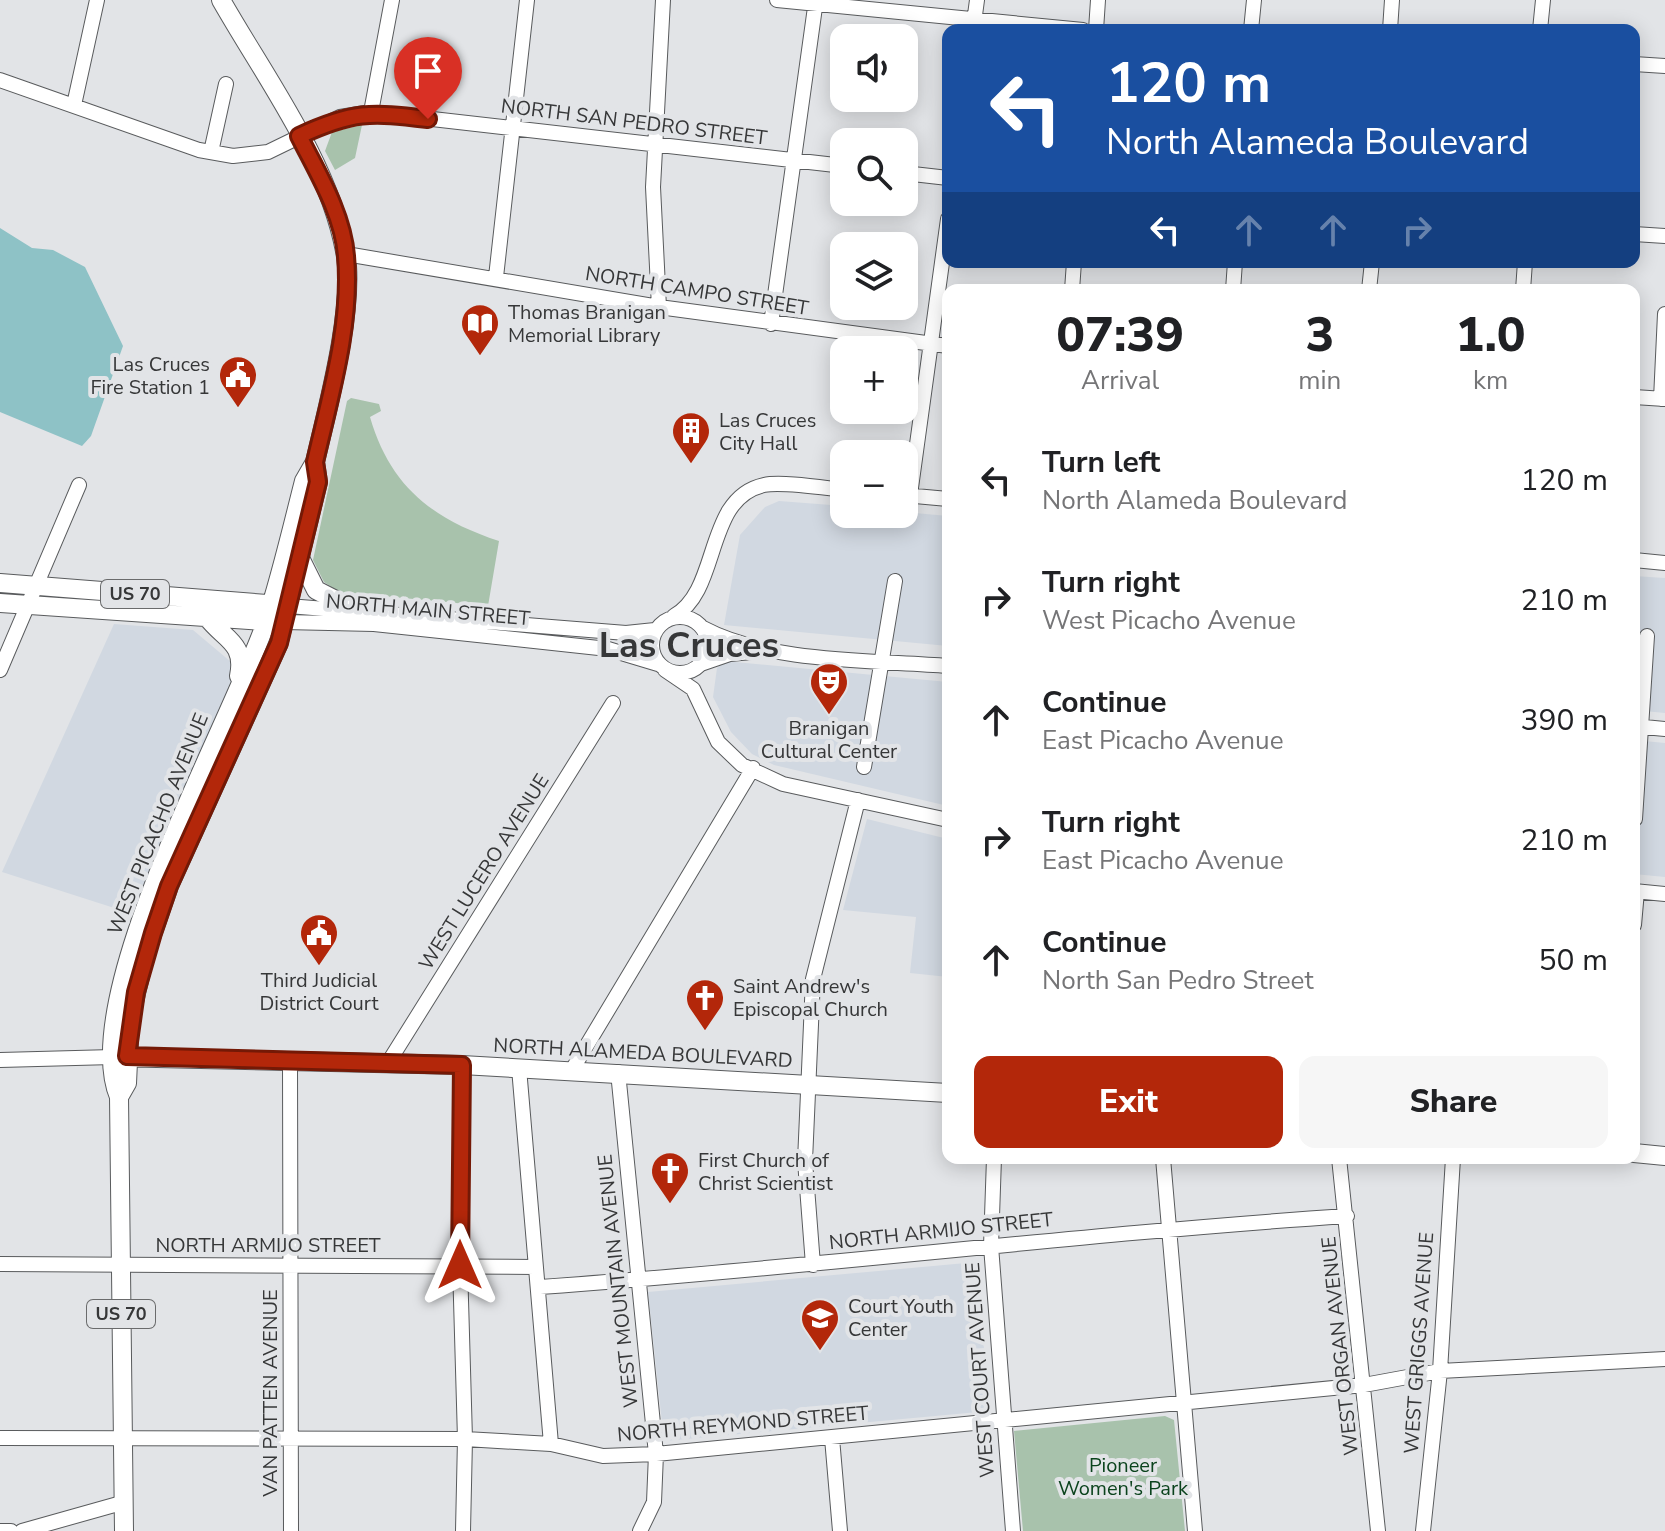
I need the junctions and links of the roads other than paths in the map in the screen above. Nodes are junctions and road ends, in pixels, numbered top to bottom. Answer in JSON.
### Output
{"nodes":[{"id":1,"x":97,"y":0,"type":"edge"},
{"id":2,"x":221,"y":0,"type":"edge"},
{"id":3,"x":392,"y":0,"type":"edge"},
{"id":4,"x":527,"y":0,"type":"edge"},
{"id":5,"x":663,"y":0,"type":"edge"},
{"id":6,"x":777,"y":0,"type":"edge"},
{"id":7,"x":977,"y":0,"type":"edge"},
{"id":8,"x":1098,"y":0,"type":"edge"},
{"id":9,"x":1254,"y":0,"type":"edge"},
{"id":10,"x":1392,"y":0,"type":"edge"},
{"id":11,"x":1543,"y":0,"type":"edge"},
{"id":12,"x":816,"y":2,"type":"edge"},
{"id":13,"x":967,"y":24,"type":"edge"},
{"id":14,"x":974,"y":24,"type":"edge"},
{"id":15,"x":1096,"y":24,"type":"edge"},
{"id":16,"x":1252,"y":24,"type":"edge"},
{"id":17,"x":1390,"y":24,"type":"edge"},
{"id":18,"x":1541,"y":24,"type":"edge"},
{"id":19,"x":1640,"y":64,"type":"edge"},
{"id":20,"x":1665,"y":66,"type":"edge"},
{"id":21,"x":0,"y":80,"type":"edge"},
{"id":22,"x":226,"y":84,"type":"dead end"},
{"id":23,"x":74,"y":105,"type":"junction"},
{"id":24,"x":371,"y":112,"type":"junction"},
{"id":25,"x":513,"y":128,"type":"junction"},
{"id":26,"x":299,"y":136,"type":"junction"},
{"id":27,"x":653,"y":145,"type":"junction"},
{"id":28,"x":211,"y":152,"type":"junction"},
{"id":29,"x":794,"y":160,"type":"junction"},
{"id":30,"x":830,"y":164,"type":"edge"},
{"id":31,"x":918,"y":175,"type":"edge"},
{"id":32,"x":942,"y":177,"type":"edge"},
{"id":33,"x":1640,"y":234,"type":"edge"},
{"id":34,"x":1665,"y":236,"type":"edge"},
{"id":35,"x":346,"y":254,"type":"junction"},
{"id":36,"x":942,"y":263,"type":"edge"},
{"id":37,"x":496,"y":277,"type":"junction"},
{"id":38,"x":659,"y":307,"type":"junction"},
{"id":39,"x":1665,"y":314,"type":"edge"},
{"id":40,"x":771,"y":324,"type":"junction"},
{"id":41,"x":931,"y":345,"type":"junction"},
{"id":42,"x":942,"y":346,"type":"edge"},
{"id":43,"x":1640,"y":397,"type":"edge"},
{"id":44,"x":1663,"y":399,"type":"edge"},
{"id":45,"x":916,"y":440,"type":"edge"},
{"id":46,"x":315,"y":462,"type":"junction"},
{"id":47,"x":79,"y":485,"type":"dead end"},
{"id":48,"x":782,"y":486,"type":"junction"},
{"id":49,"x":830,"y":489,"type":"edge"},
{"id":50,"x":918,"y":496,"type":"edge"},
{"id":51,"x":942,"y":498,"type":"edge"},
{"id":52,"x":299,"y":556,"type":"junction"},
{"id":53,"x":1640,"y":561,"type":"edge"},
{"id":54,"x":1665,"y":563,"type":"edge"},
{"id":55,"x":895,"y":581,"type":"dead end"},
{"id":56,"x":0,"y":583,"type":"edge"},
{"id":57,"x":31,"y":595,"type":"junction"},
{"id":58,"x":0,"y":603,"type":"edge"},
{"id":59,"x":353,"y":609,"type":"junction"},
{"id":60,"x":277,"y":613,"type":"junction"},
{"id":61,"x":674,"y":616,"type":"junction"},
{"id":62,"x":207,"y":617,"type":"junction"},
{"id":63,"x":702,"y":627,"type":"junction"},
{"id":64,"x":655,"y":630,"type":"junction"},
{"id":65,"x":1647,"y":636,"type":"dead end"},
{"id":66,"x":765,"y":650,"type":"junction"},
{"id":67,"x":884,"y":661,"type":"junction"},
{"id":68,"x":699,"y":666,"type":"junction"},
{"id":69,"x":942,"y":666,"type":"edge"},
{"id":70,"x":661,"y":667,"type":"junction"},
{"id":71,"x":0,"y":670,"type":"edge"},
{"id":72,"x":237,"y":691,"type":"junction"},
{"id":73,"x":1640,"y":700,"type":"edge"},
{"id":74,"x":613,"y":703,"type":"dead end"},
{"id":75,"x":1640,"y":727,"type":"edge"},
{"id":76,"x":1665,"y":729,"type":"edge"},
{"id":77,"x":864,"y":767,"type":"dead end"},
{"id":78,"x":753,"y":768,"type":"junction"},
{"id":79,"x":858,"y":800,"type":"junction"},
{"id":80,"x":942,"y":819,"type":"edge"},
{"id":81,"x":1640,"y":891,"type":"edge"},
{"id":82,"x":1665,"y":894,"type":"edge"},
{"id":83,"x":120,"y":1057,"type":"junction"},
{"id":84,"x":0,"y":1060,"type":"edge"},
{"id":85,"x":290,"y":1062,"type":"junction"},
{"id":86,"x":388,"y":1063,"type":"junction"},
{"id":87,"x":462,"y":1065,"type":"junction"},
{"id":88,"x":519,"y":1068,"type":"junction"},
{"id":89,"x":572,"y":1070,"type":"junction"},
{"id":90,"x":618,"y":1072,"type":"junction"},
{"id":91,"x":809,"y":1084,"type":"junction"},
{"id":92,"x":942,"y":1093,"type":"edge"},
{"id":93,"x":1640,"y":1154,"type":"edge"},
{"id":94,"x":1665,"y":1156,"type":"edge"},
{"id":95,"x":994,"y":1164,"type":"edge"},
{"id":96,"x":1164,"y":1164,"type":"edge"},
{"id":97,"x":1340,"y":1164,"type":"edge"},
{"id":98,"x":1453,"y":1164,"type":"edge"},
{"id":99,"x":1347,"y":1216,"type":"junction"},
{"id":100,"x":1169,"y":1228,"type":"junction"},
{"id":101,"x":991,"y":1246,"type":"junction"},
{"id":102,"x":0,"y":1264,"type":"edge"},
{"id":103,"x":120,"y":1264,"type":"junction"},
{"id":104,"x":289,"y":1265,"type":"junction"},
{"id":105,"x":460,"y":1265,"type":"junction"},
{"id":106,"x":813,"y":1265,"type":"junction"},
{"id":107,"x":536,"y":1267,"type":"junction"},
{"id":108,"x":636,"y":1280,"type":"junction"},
{"id":109,"x":540,"y":1287,"type":"junction"},
{"id":110,"x":1665,"y":1359,"type":"edge"},
{"id":111,"x":1440,"y":1371,"type":"junction"},
{"id":112,"x":1364,"y":1385,"type":"junction"},
{"id":113,"x":1183,"y":1403,"type":"junction"},
{"id":114,"x":1004,"y":1422,"type":"junction"},
{"id":115,"x":122,"y":1436,"type":"junction"},
{"id":116,"x":0,"y":1438,"type":"edge"},
{"id":117,"x":832,"y":1438,"type":"junction"},
{"id":118,"x":290,"y":1439,"type":"junction"},
{"id":119,"x":465,"y":1439,"type":"junction"},
{"id":120,"x":551,"y":1444,"type":"junction"},
{"id":121,"x":656,"y":1454,"type":"junction"},
{"id":122,"x":125,"y":1502,"type":"junction"},
{"id":123,"x":0,"y":1531,"type":"edge"},
{"id":124,"x":11,"y":1531,"type":"edge"},
{"id":125,"x":22,"y":1531,"type":"edge"},
{"id":126,"x":124,"y":1531,"type":"edge"},
{"id":127,"x":291,"y":1531,"type":"edge"},
{"id":128,"x":463,"y":1531,"type":"edge"},
{"id":129,"x":640,"y":1531,"type":"edge"},
{"id":130,"x":840,"y":1531,"type":"edge"},
{"id":131,"x":1013,"y":1531,"type":"edge"},
{"id":132,"x":1195,"y":1531,"type":"edge"},
{"id":133,"x":1378,"y":1531,"type":"edge"},
{"id":134,"x":1423,"y":1531,"type":"edge"}],
"edges":[{"from":1,"to":23,"type":"street"},
{"from":2,"to":26,"type":"main road"},
{"from":3,"to":24,"type":"street"},
{"from":4,"to":25,"type":"street"},
{"from":5,"to":27,"type":"street"},
{"from":6,"to":12,"type":"street"},
{"from":7,"to":14,"type":"street"},
{"from":8,"to":15,"type":"street"},
{"from":9,"to":16,"type":"street"},
{"from":10,"to":17,"type":"street"},
{"from":11,"to":18,"type":"street"},
{"from":12,"to":13,"type":"street"},
{"from":12,"to":29,"type":"street"},
{"from":19,"to":20,"type":"street"},
{"from":21,"to":23,"type":"street"},
{"from":22,"to":28,"type":"street"},
{"from":23,"to":28,"type":"street"},
{"from":24,"to":25,"type":"street","name":"NORTH SAN PEDRO STREET"},
{"from":24,"to":26,"type":"street","name":"NORTH SAN PEDRO STREET"},
{"from":25,"to":27,"type":"street","name":"NORTH SAN PEDRO STREET"},
{"from":25,"to":37,"type":"street"},
{"from":26,"to":28,"type":"street"},
{"from":26,"to":35,"type":"main road"},
{"from":27,"to":29,"type":"street","name":"NORTH SAN PEDRO STREET"},
{"from":27,"to":38,"type":"street"},
{"from":29,"to":30,"type":"street","name":"NORTH SAN PEDRO STREET"},
{"from":29,"to":40,"type":"street"},
{"from":31,"to":32,"type":"street"},
{"from":33,"to":34,"type":"street"},
{"from":35,"to":37,"type":"street","name":"NORTH CAMPO STREET"},
{"from":35,"to":46,"type":"main road"},
{"from":36,"to":41,"type":"street"},
{"from":37,"to":38,"type":"street","name":"NORTH CAMPO STREET"},
{"from":38,"to":40,"type":"street","name":"NORTH CAMPO STREET"},
{"from":39,"to":44,"type":"street"},
{"from":40,"to":41,"type":"street","name":"NORTH CAMPO STREET"},
{"from":41,"to":42,"type":"street","name":"NORTH CAMPO STREET"},
{"from":41,"to":45,"type":"street"},
{"from":43,"to":44,"type":"street"},
{"from":46,"to":52,"type":"main road","name":"WEST PICACHO AVENUE"},
{"from":46,"to":60,"type":"main road"},
{"from":47,"to":57,"type":"street"},
{"from":48,"to":49,"type":"street"},
{"from":48,"to":61,"type":"street"},
{"from":48,"to":63,"type":"street"},
{"from":50,"to":51,"type":"street"},
{"from":52,"to":59,"type":"main road"},
{"from":52,"to":60,"type":"main road","name":"WEST PICACHO AVENUE"},
{"from":53,"to":54,"type":"street"},
{"from":55,"to":67,"type":"street"},
{"from":56,"to":57,"type":"main road","name":"NORTH MAIN STREET","number":"US 70"},
{"from":57,"to":58,"type":"main road","name":"NORTH MAIN STREET","number":"US 70"},
{"from":57,"to":60,"type":"main road","name":"NORTH MAIN STREET","number":"US 70"},
{"from":57,"to":62,"type":"main road","name":"NORTH MAIN STREET","number":"US 70"},
{"from":57,"to":71,"type":"street"},
{"from":59,"to":60,"type":"street","name":"NORTH MAIN STREET"},
{"from":59,"to":64,"type":"street","name":"NORTH MAIN STREET"},
{"from":60,"to":62,"type":"main road","name":"NORTH MAIN STREET"},
{"from":60,"to":70,"type":"street","name":"NORTH MAIN STREET"},
{"from":60,"to":72,"type":"main road","name":"WEST PICACHO AVENUE"},
{"from":60,"to":83,"type":"main road","name":"WEST PICACHO AVENUE","number":"US 70"},
{"from":61,"to":63,"type":"street"},
{"from":61,"to":64,"type":"street"},
{"from":62,"to":72,"type":"main road"},
{"from":63,"to":66,"type":"street"},
{"from":63,"to":68,"type":"street"},
{"from":64,"to":70,"type":"street"},
{"from":65,"to":73,"type":"street"},
{"from":66,"to":67,"type":"street"},
{"from":66,"to":68,"type":"street"},
{"from":67,"to":69,"type":"street"},
{"from":67,"to":77,"type":"street"},
{"from":68,"to":70,"type":"street"},
{"from":68,"to":78,"type":"street"},
{"from":70,"to":78,"type":"street"},
{"from":72,"to":83,"type":"main road","name":"WEST PICACHO AVENUE","number":"US 70"},
{"from":74,"to":86,"type":"street","name":"WEST LUCERO AVENUE"},
{"from":75,"to":76,"type":"street"},
{"from":78,"to":79,"type":"street"},
{"from":78,"to":89,"type":"street"},
{"from":79,"to":80,"type":"street"},
{"from":79,"to":91,"type":"street"},
{"from":81,"to":82,"type":"street"},
{"from":83,"to":84,"type":"street","name":"NORTH ALAMEDA BOULEVARD"},
{"from":83,"to":85,"type":"main road","name":"NORTH ALAMEDA BOULEVARD"},
{"from":83,"to":103,"type":"main road","name":"WEST PICACHO AVENUE","number":"US 70"},
{"from":85,"to":86,"type":"main road","name":"NORTH ALAMEDA BOULEVARD"},
{"from":85,"to":104,"type":"street","name":"VAN PATTEN AVENUE"},
{"from":86,"to":87,"type":"main road","name":"NORTH ALAMEDA BOULEVARD"},
{"from":87,"to":88,"type":"main road","name":"NORTH ALAMEDA BOULEVARD"},
{"from":87,"to":105,"type":"street"},
{"from":88,"to":89,"type":"main road","name":"NORTH ALAMEDA BOULEVARD"},
{"from":88,"to":107,"type":"street"},
{"from":89,"to":90,"type":"main road","name":"NORTH ALAMEDA BOULEVARD"},
{"from":90,"to":91,"type":"main road","name":"NORTH ALAMEDA BOULEVARD"},
{"from":90,"to":108,"type":"street","name":"WEST MOUNTAIN AVENUE"},
{"from":91,"to":92,"type":"main road","name":"NORTH ALAMEDA BOULEVARD"},
{"from":91,"to":106,"type":"street"},
{"from":93,"to":94,"type":"main road"},
{"from":95,"to":101,"type":"street","name":"WEST COURT AVENUE"},
{"from":96,"to":100,"type":"street"},
{"from":97,"to":99,"type":"street","name":"WEST ORGAN AVENUE"},
{"from":98,"to":111,"type":"street","name":"WEST GRIGGS AVENUE"},
{"from":99,"to":100,"type":"street","name":"NORTH ARMIJO STREET"},
{"from":99,"to":112,"type":"street","name":"WEST ORGAN AVENUE"},
{"from":100,"to":101,"type":"street","name":"NORTH ARMIJO STREET"},
{"from":100,"to":113,"type":"street"},
{"from":101,"to":106,"type":"street","name":"NORTH ARMIJO STREET"},
{"from":101,"to":114,"type":"street","name":"WEST COURT AVENUE"},
{"from":102,"to":103,"type":"street","name":"NORTH ARMIJO STREET"},
{"from":103,"to":104,"type":"street","name":"NORTH ARMIJO STREET"},
{"from":103,"to":115,"type":"main road","name":"WEST PICACHO AVENUE","number":"US 70"},
{"from":104,"to":105,"type":"street","name":"NORTH ARMIJO STREET"},
{"from":104,"to":118,"type":"street","name":"VAN PATTEN AVENUE"},
{"from":105,"to":107,"type":"street","name":"NORTH ARMIJO STREET"},
{"from":105,"to":119,"type":"street"},
{"from":106,"to":108,"type":"street","name":"NORTH ARMIJO STREET"},
{"from":107,"to":109,"type":"street"},
{"from":108,"to":109,"type":"street","name":"NORTH ARMIJO STREET"},
{"from":108,"to":121,"type":"street","name":"WEST MOUNTAIN AVENUE"},
{"from":109,"to":120,"type":"street"},
{"from":110,"to":111,"type":"street","name":"NORTH REYMOND STREET"},
{"from":111,"to":112,"type":"street","name":"NORTH REYMOND STREET"},
{"from":111,"to":134,"type":"street","name":"WEST GRIGGS AVENUE"},
{"from":112,"to":113,"type":"street","name":"NORTH REYMOND STREET"},
{"from":112,"to":133,"type":"street","name":"WEST ORGAN AVENUE"},
{"from":113,"to":114,"type":"street","name":"NORTH REYMOND STREET"},
{"from":113,"to":132,"type":"street"},
{"from":114,"to":117,"type":"street","name":"NORTH REYMOND STREET"},
{"from":114,"to":131,"type":"street","name":"WEST COURT AVENUE"},
{"from":115,"to":116,"type":"street","name":"NORTH REYMOND STREET"},
{"from":115,"to":118,"type":"street","name":"NORTH REYMOND STREET"},
{"from":115,"to":122,"type":"main road","name":"WEST PICACHO AVENUE","number":"US 70"},
{"from":117,"to":121,"type":"street","name":"NORTH REYMOND STREET"},
{"from":117,"to":130,"type":"street"},
{"from":118,"to":119,"type":"street","name":"NORTH REYMOND STREET"},
{"from":118,"to":127,"type":"street","name":"VAN PATTEN AVENUE"},
{"from":119,"to":120,"type":"street","name":"NORTH REYMOND STREET"},
{"from":119,"to":128,"type":"street"},
{"from":120,"to":121,"type":"street","name":"NORTH REYMOND STREET"},
{"from":121,"to":129,"type":"street","name":"WEST MOUNTAIN AVENUE"},
{"from":122,"to":125,"type":"street"},
{"from":122,"to":126,"type":"main road","name":"WEST PICACHO AVENUE","number":"US 70"},
{"from":123,"to":124,"type":"street"}]}
